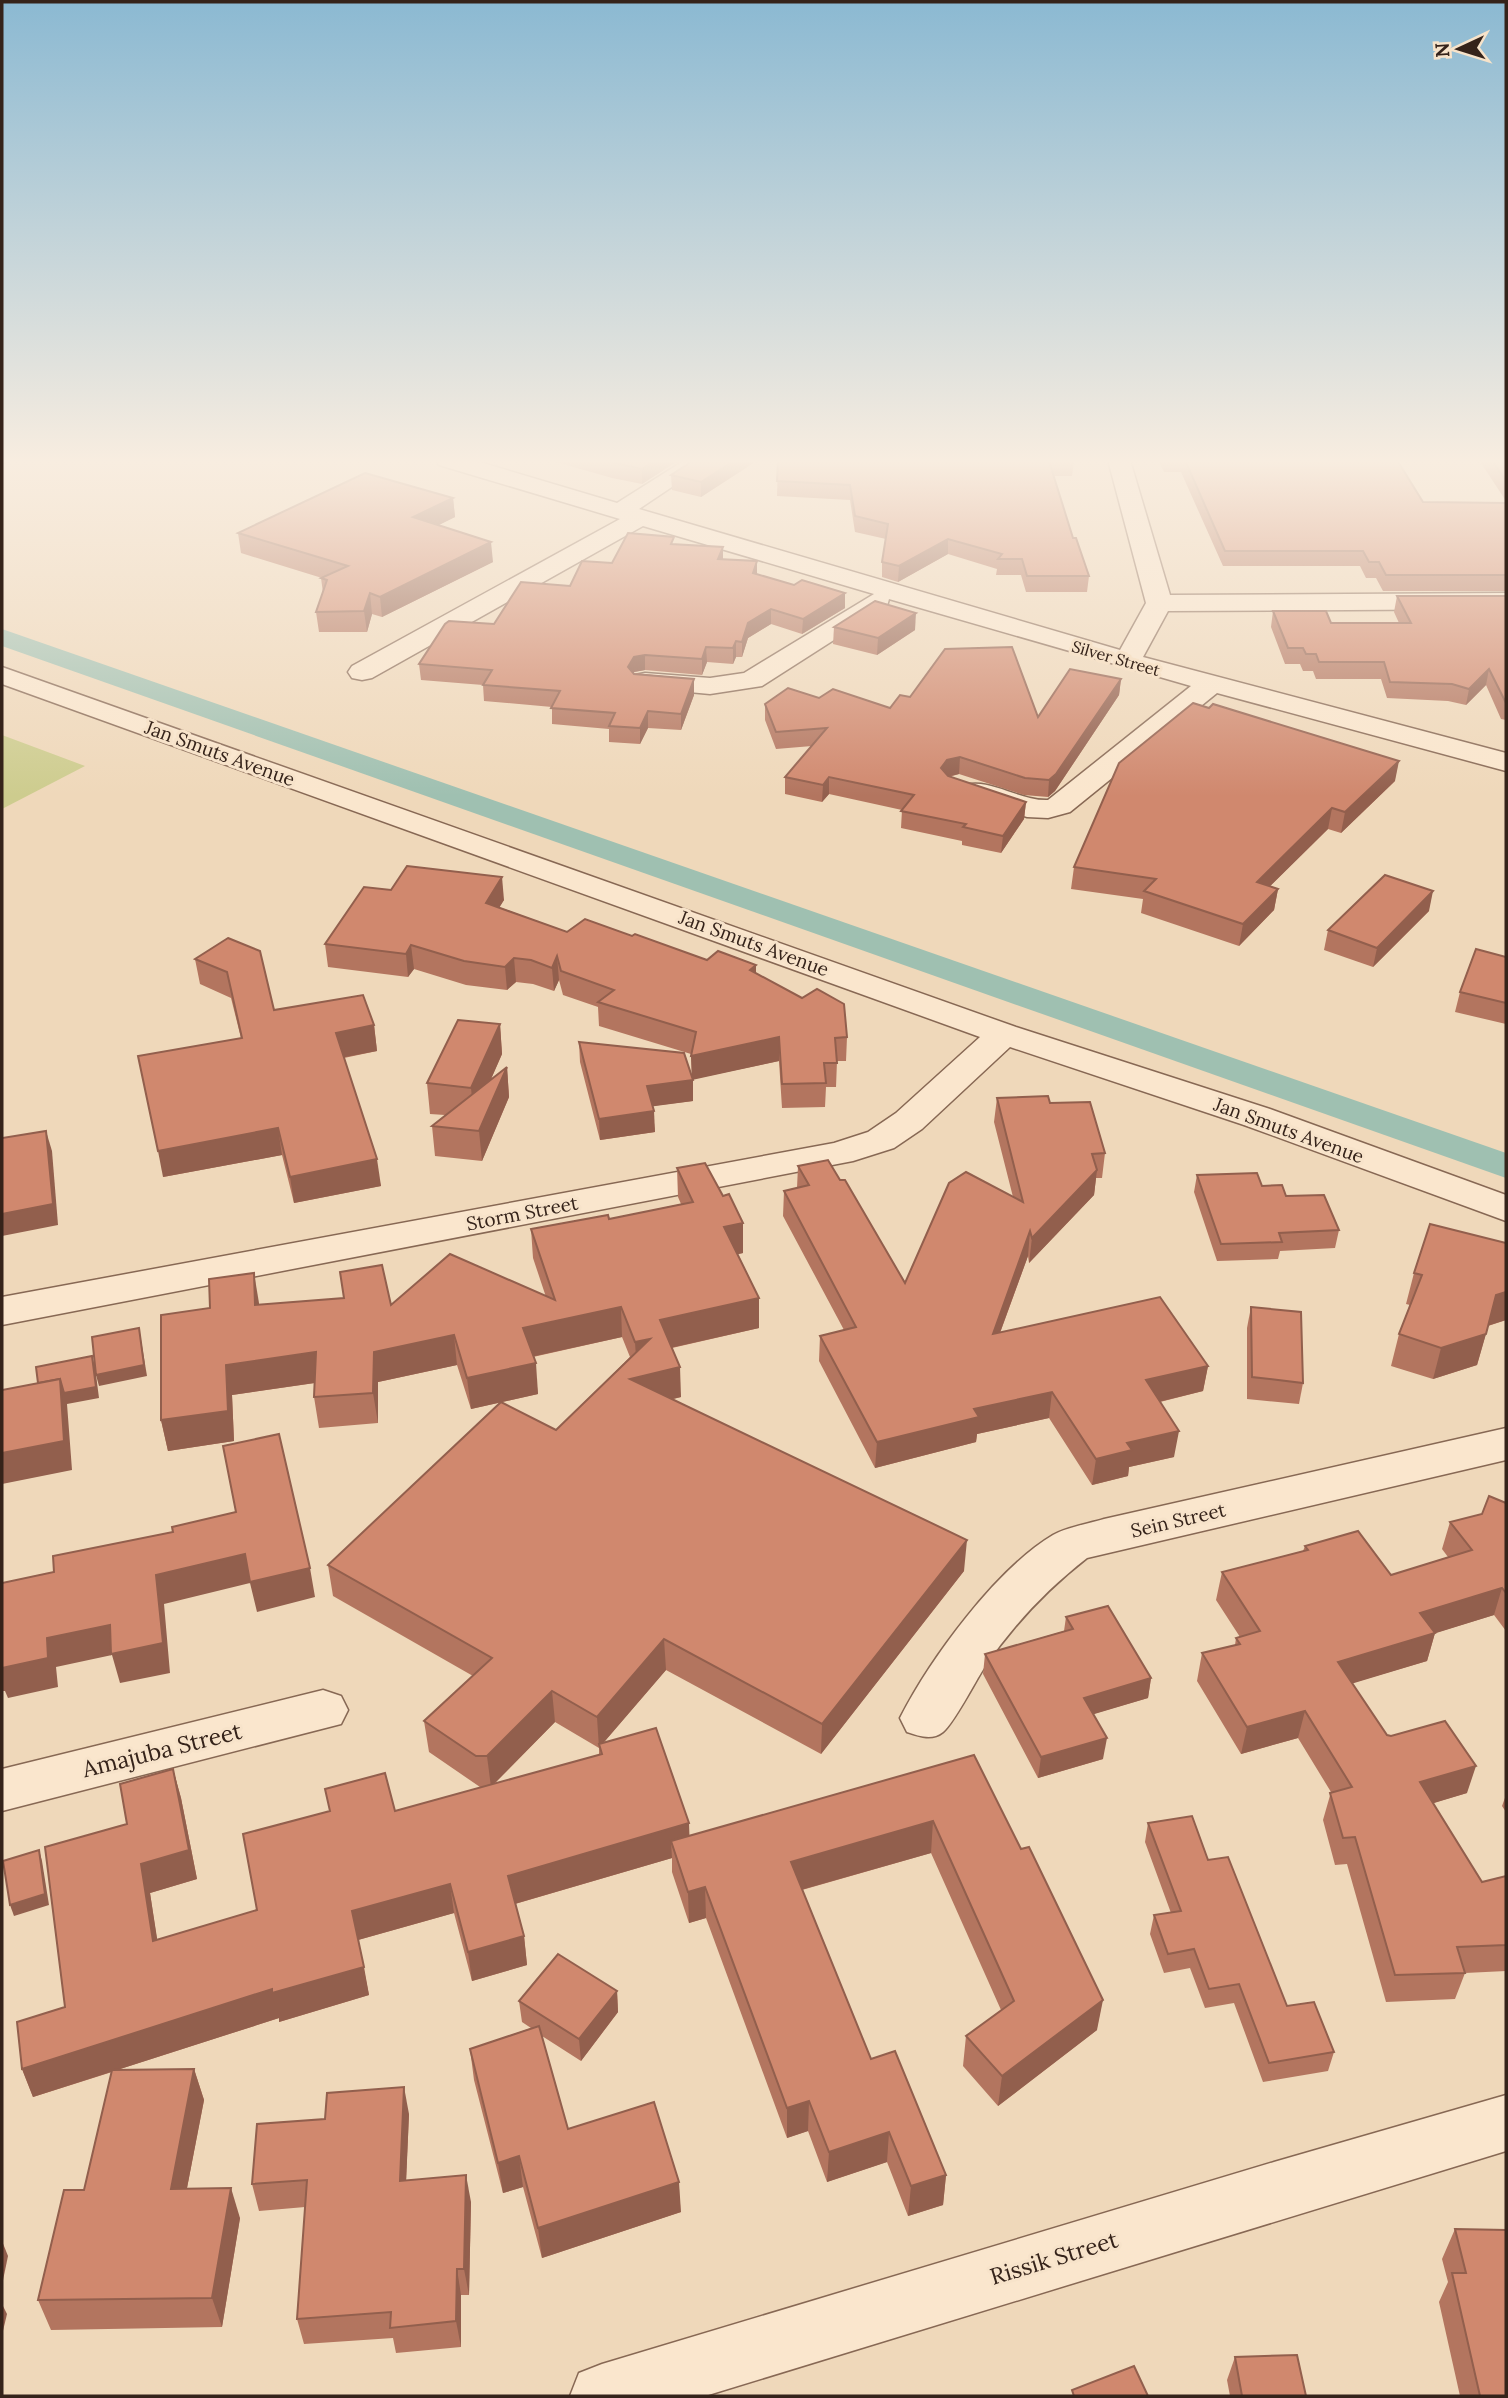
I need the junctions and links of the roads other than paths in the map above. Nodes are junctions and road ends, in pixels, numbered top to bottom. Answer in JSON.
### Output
{"nodes":[{"id":1,"x":532,"y":572,"type":"edge"},
{"id":2,"x":829,"y":572,"type":"edge"},
{"id":3,"x":1150,"y":572,"type":"edge"},
{"id":4,"x":894,"y":591,"type":"junction"},
{"id":5,"x":1506,"y":601,"type":"edge"},
{"id":6,"x":1159,"y":603,"type":"junction"},
{"id":7,"x":1127,"y":662,"type":"junction"},
{"id":8,"x":362,"y":672,"type":"dead end"},
{"id":9,"x":2,"y":675,"type":"edge"},
{"id":10,"x":645,"y":681,"type":"edge"},
{"id":11,"x":1210,"y":685,"type":"junction"},
{"id":12,"x":1506,"y":762,"type":"edge"},
{"id":13,"x":958,"y":785,"type":"edge"},
{"id":14,"x":1004,"y":1034,"type":"junction"},
{"id":15,"x":1506,"y":1209,"type":"edge"},
{"id":16,"x":2,"y":1311,"type":"edge"},
{"id":17,"x":1506,"y":1444,"type":"edge"},
{"id":18,"x":323,"y":1710,"type":"dead end"},
{"id":19,"x":925,"y":1718,"type":"dead end"},
{"id":20,"x":2,"y":1790,"type":"edge"},
{"id":21,"x":1506,"y":2123,"type":"edge"},
{"id":22,"x":602,"y":2396,"type":"edge"}],
"edges":[{"from":1,"to":8,"type":"street"},
{"from":2,"to":4,"type":"street","name":"Silver Street"},
{"from":3,"to":6,"type":"street"},
{"from":4,"to":7,"type":"street","name":"Silver Street"},
{"from":4,"to":10,"type":"street"},
{"from":5,"to":6,"type":"street"},
{"from":6,"to":7,"type":"street"},
{"from":7,"to":11,"type":"street","name":"Silver Street"},
{"from":9,"to":14,"type":"street","name":"Jan Smuts Avenue"},
{"from":11,"to":12,"type":"street","name":"Silver Street"},
{"from":11,"to":13,"type":"street"},
{"from":14,"to":15,"type":"street","name":"Jan Smuts Avenue"},
{"from":14,"to":16,"type":"street","name":"Storm Street"},
{"from":17,"to":19,"type":"street","name":"Sein Street"},
{"from":18,"to":20,"type":"street","name":"Amajuba Street"},
{"from":21,"to":22,"type":"street","name":"Rissik Street"}]}
